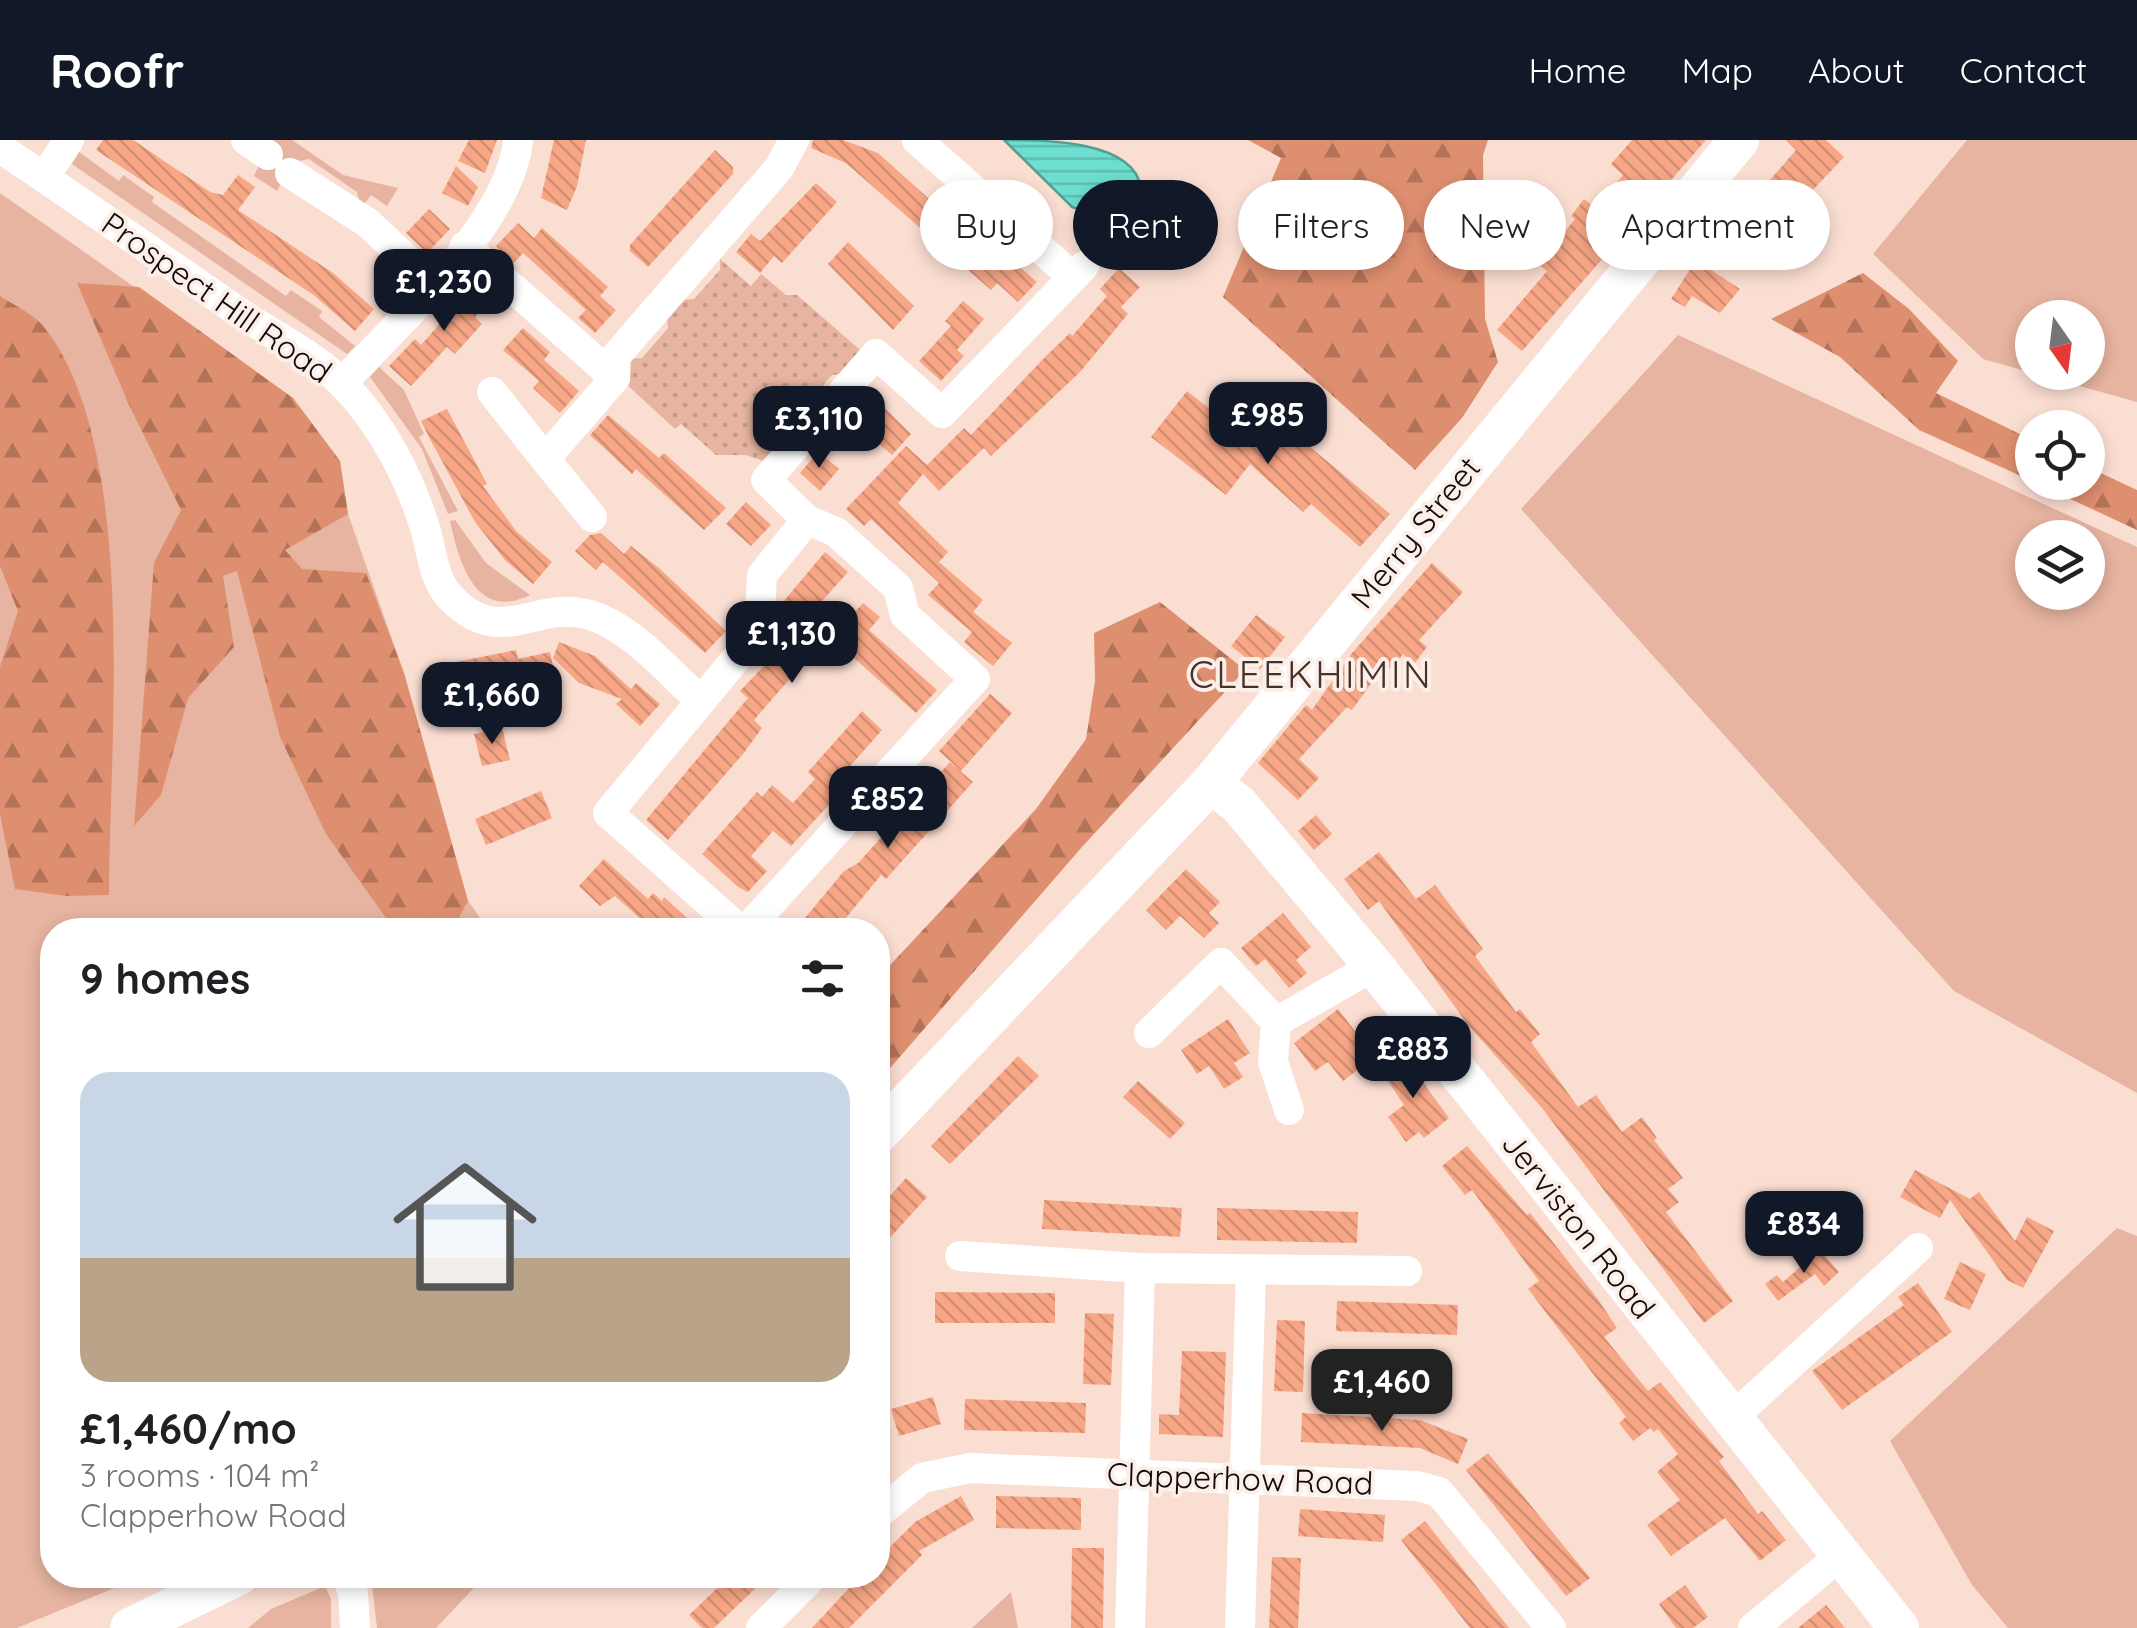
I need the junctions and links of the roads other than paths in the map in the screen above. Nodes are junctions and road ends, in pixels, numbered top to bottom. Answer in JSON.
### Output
{"nodes":[{"id":1,"x":70,"y":140,"type":"edge"},
{"id":2,"x":518,"y":140,"type":"edge"},
{"id":3,"x":794,"y":140,"type":"edge"},
{"id":4,"x":917,"y":140,"type":"edge"},
{"id":5,"x":1739,"y":140,"type":"edge"},
{"id":6,"x":0,"y":148,"type":"edge"},
{"id":7,"x":268,"y":156,"type":"edge"},
{"id":8,"x":44,"y":178,"type":"junction"},
{"id":9,"x":465,"y":246,"type":"junction"},
{"id":10,"x":432,"y":284,"type":"junction"},
{"id":11,"x":615,"y":378,"type":"junction"},
{"id":12,"x":342,"y":382,"type":"junction"},
{"id":13,"x":492,"y":392,"type":"dead end"},
{"id":14,"x":545,"y":459,"type":"junction"},
{"id":15,"x":592,"y":518,"type":"dead end"},
{"id":16,"x":808,"y":520,"type":"junction"},
{"id":17,"x":700,"y":700,"type":"junction"},
{"id":18,"x":1211,"y":783,"type":"junction"},
{"id":19,"x":729,"y":918,"type":"edge"},
{"id":20,"x":754,"y":918,"type":"edge"},
{"id":21,"x":1374,"y":966,"type":"junction"},
{"id":22,"x":1276,"y":1022,"type":"junction"},
{"id":23,"x":1150,"y":1032,"type":"dead end"},
{"id":24,"x":1289,"y":1110,"type":"dead end"},
{"id":25,"x":890,"y":1121,"type":"edge"},
{"id":26,"x":1918,"y":1248,"type":"dead end"},
{"id":27,"x":960,"y":1256,"type":"dead end"},
{"id":28,"x":1140,"y":1268,"type":"junction"},
{"id":29,"x":1251,"y":1271,"type":"junction"},
{"id":30,"x":1408,"y":1271,"type":"dead end"},
{"id":31,"x":1732,"y":1418,"type":"junction"},
{"id":32,"x":1136,"y":1473,"type":"junction"},
{"id":33,"x":1246,"y":1478,"type":"junction"},
{"id":34,"x":890,"y":1504,"type":"edge"},
{"id":35,"x":1841,"y":1555,"type":"junction"},
{"id":36,"x":212,"y":1588,"type":"edge"},
{"id":37,"x":351,"y":1588,"type":"edge"},
{"id":38,"x":801,"y":1588,"type":"edge"},
{"id":39,"x":130,"y":1628,"type":"edge"},
{"id":40,"x":355,"y":1628,"type":"edge"},
{"id":41,"x":761,"y":1628,"type":"edge"},
{"id":42,"x":1130,"y":1628,"type":"edge"},
{"id":43,"x":1240,"y":1628,"type":"edge"},
{"id":44,"x":1550,"y":1628,"type":"edge"},
{"id":45,"x":1753,"y":1628,"type":"edge"},
{"id":46,"x":1899,"y":1628,"type":"edge"}],
"edges":[{"from":1,"to":8,"type":"street"},
{"from":2,"to":9,"type":"street"},
{"from":3,"to":11,"type":"street"},
{"from":4,"to":16,"type":"street"},
{"from":5,"to":18,"type":"main road","name":"Merry Street"},
{"from":6,"to":8,"type":"street","name":"Prospect Hill Road"},
{"from":7,"to":10,"type":"street"},
{"from":8,"to":12,"type":"street","name":"Prospect Hill Road"},
{"from":9,"to":10,"type":"street"},
{"from":9,"to":11,"type":"street"},
{"from":10,"to":12,"type":"street"},
{"from":11,"to":14,"type":"street"},
{"from":12,"to":17,"type":"street","name":"Prospect Hill Road"},
{"from":13,"to":14,"type":"street"},
{"from":14,"to":15,"type":"street"},
{"from":16,"to":17,"type":"street"},
{"from":16,"to":20,"type":"street"},
{"from":17,"to":19,"type":"street"},
{"from":18,"to":21,"type":"main road","name":"Jerviston Road"},
{"from":18,"to":25,"type":"main road","name":"Merry Street"},
{"from":21,"to":22,"type":"street"},
{"from":21,"to":31,"type":"main road","name":"Jerviston Road"},
{"from":22,"to":23,"type":"street"},
{"from":22,"to":24,"type":"street"},
{"from":26,"to":31,"type":"street"},
{"from":27,"to":28,"type":"street"},
{"from":28,"to":29,"type":"street"},
{"from":28,"to":32,"type":"street"},
{"from":29,"to":30,"type":"street"},
{"from":29,"to":33,"type":"street"},
{"from":31,"to":35,"type":"main road","name":"Jerviston Road"},
{"from":32,"to":33,"type":"street","name":"Clapperhow Road"},
{"from":32,"to":34,"type":"street","name":"Clapperhow Road"},
{"from":32,"to":42,"type":"street"},
{"from":33,"to":43,"type":"street"},
{"from":33,"to":44,"type":"street","name":"Clapperhow Road"},
{"from":35,"to":45,"type":"street"},
{"from":35,"to":46,"type":"main road","name":"Jerviston Road"},
{"from":36,"to":39,"type":"main road"},
{"from":37,"to":40,"type":"street"},
{"from":38,"to":41,"type":"street"}]}
